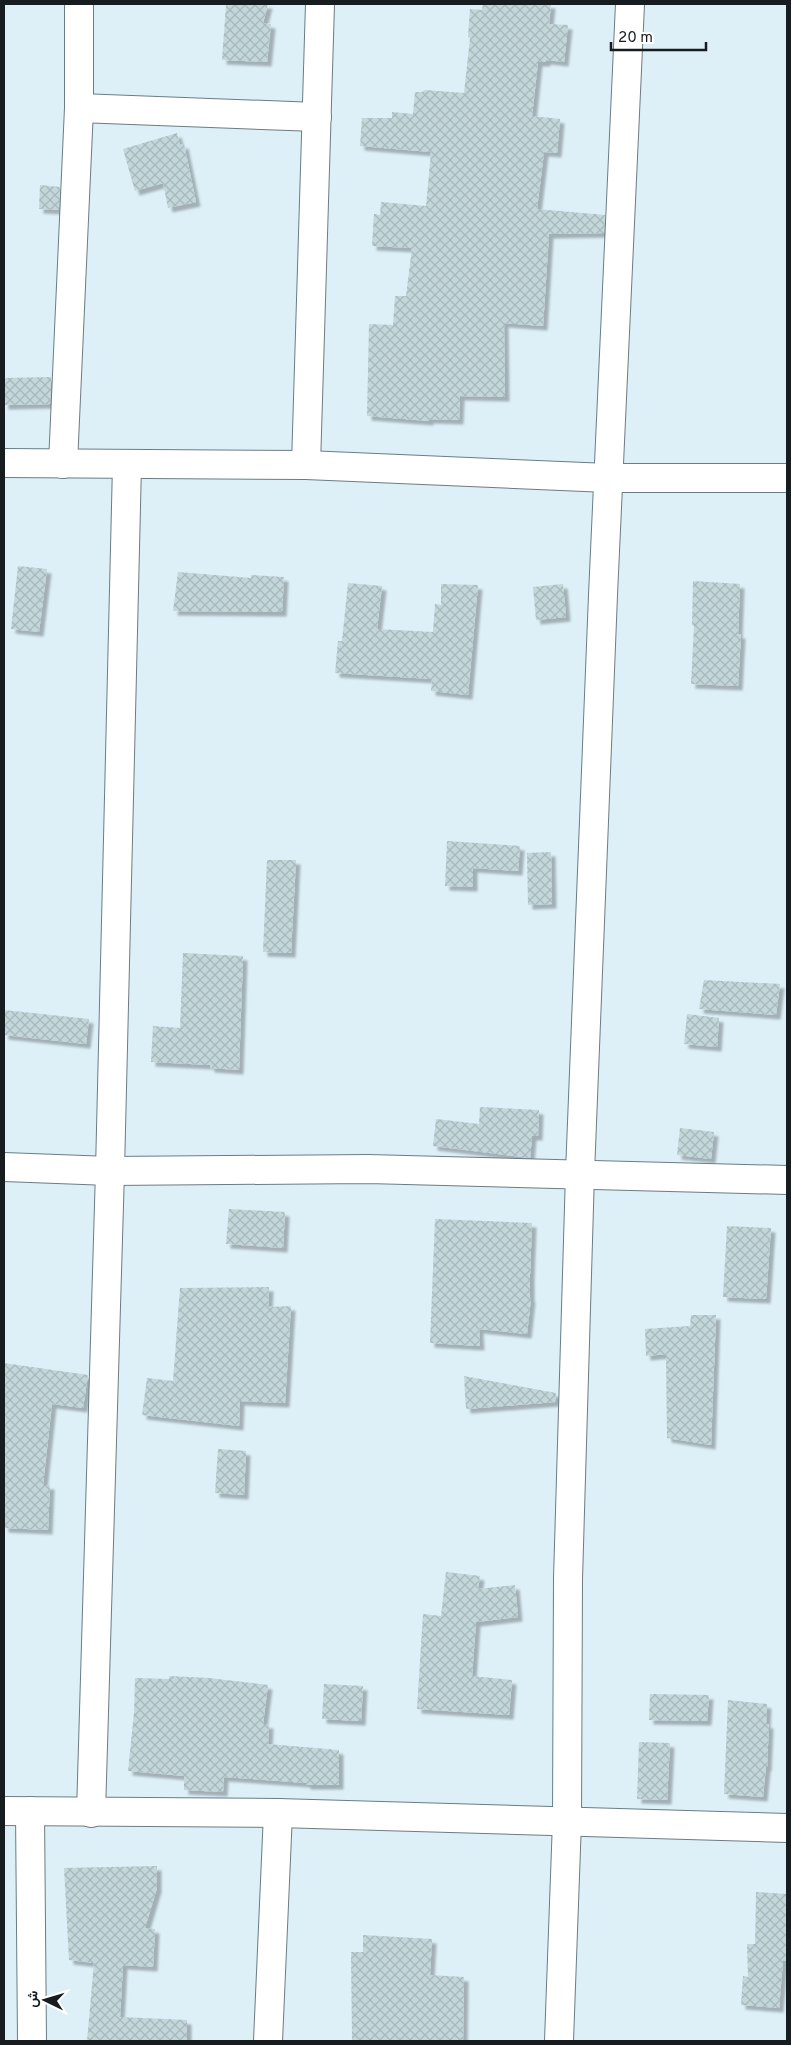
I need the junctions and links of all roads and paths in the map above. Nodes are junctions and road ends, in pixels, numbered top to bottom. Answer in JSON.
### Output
{"nodes":[{"id":1,"x":78,"y":4,"type":"edge"},
{"id":2,"x":320,"y":4,"type":"edge"},
{"id":3,"x":630,"y":4,"type":"edge"},
{"id":4,"x":79,"y":108,"type":"junction"},
{"id":5,"x":317,"y":117,"type":"junction"},
{"id":6,"x":4,"y":463,"type":"edge"},
{"id":7,"x":63,"y":464,"type":"junction"},
{"id":8,"x":127,"y":465,"type":"junction"},
{"id":9,"x":306,"y":465,"type":"junction"},
{"id":10,"x":608,"y":478,"type":"junction"},
{"id":11,"x":787,"y":478,"type":"edge"},
{"id":12,"x":4,"y":1168,"type":"edge"},
{"id":13,"x":110,"y":1171,"type":"junction"},
{"id":14,"x":580,"y":1174,"type":"junction"},
{"id":15,"x":787,"y":1180,"type":"edge"},
{"id":16,"x":17,"y":1811,"type":"edge"},
{"id":17,"x":91,"y":1812,"type":"junction"},
{"id":18,"x":278,"y":1813,"type":"junction"},
{"id":19,"x":567,"y":1821,"type":"junction"},
{"id":20,"x":787,"y":1828,"type":"edge"},
{"id":21,"x":32,"y":2041,"type":"edge"},
{"id":22,"x":268,"y":2041,"type":"edge"},
{"id":23,"x":560,"y":2041,"type":"edge"}],
"edges":[{"from":1,"to":4,"type":"street"},
{"from":2,"to":5,"type":"street"},
{"from":3,"to":10,"type":"street"},
{"from":4,"to":5,"type":"street"},
{"from":4,"to":7,"type":"street"},
{"from":5,"to":9,"type":"street"},
{"from":6,"to":7,"type":"street"},
{"from":7,"to":8,"type":"street"},
{"from":8,"to":9,"type":"street"},
{"from":8,"to":13,"type":"street"},
{"from":9,"to":10,"type":"street"},
{"from":10,"to":11,"type":"street"},
{"from":10,"to":14,"type":"street"},
{"from":12,"to":13,"type":"street"},
{"from":13,"to":14,"type":"street"},
{"from":13,"to":17,"type":"street"},
{"from":14,"to":15,"type":"street"},
{"from":14,"to":19,"type":"street"},
{"from":16,"to":17,"type":"street"},
{"from":16,"to":21,"type":"street"},
{"from":17,"to":18,"type":"street"},
{"from":18,"to":19,"type":"street"},
{"from":18,"to":22,"type":"street"},
{"from":19,"to":20,"type":"street"},
{"from":19,"to":23,"type":"street"}]}
